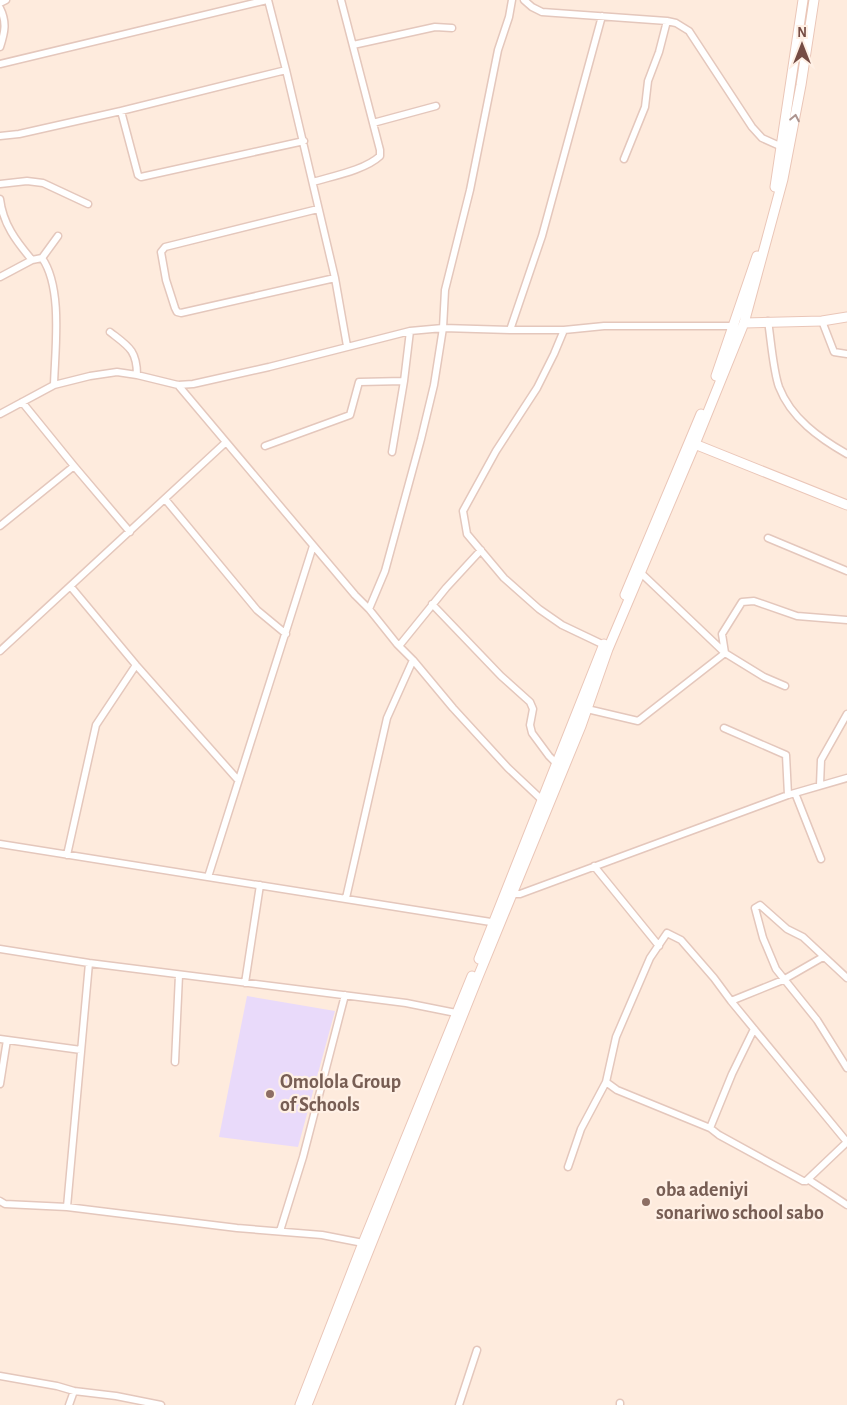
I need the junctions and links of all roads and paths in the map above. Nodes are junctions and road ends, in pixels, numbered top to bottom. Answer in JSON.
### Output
{"nodes":[{"id":1,"x":6,"y":0,"type":"edge"},
{"id":2,"x":268,"y":0,"type":"edge"},
{"id":3,"x":341,"y":0,"type":"edge"},
{"id":4,"x":512,"y":0,"type":"edge"},
{"id":5,"x":524,"y":0,"type":"edge"},
{"id":6,"x":804,"y":0,"type":"edge"},
{"id":7,"x":814,"y":0,"type":"edge"},
{"id":8,"x":0,"y":3,"type":"edge"},
{"id":9,"x":0,"y":8,"type":"edge"},
{"id":10,"x":602,"y":16,"type":"junction"},
{"id":11,"x":667,"y":21,"type":"junction"},
{"id":12,"x":452,"y":28,"type":"dead end"},
{"id":13,"x":353,"y":45,"type":"junction"},
{"id":14,"x":0,"y":46,"type":"edge"},
{"id":15,"x":0,"y":64,"type":"edge"},
{"id":16,"x":286,"y":70,"type":"junction"},
{"id":17,"x":436,"y":106,"type":"dead end"},
{"id":18,"x":121,"y":111,"type":"junction"},
{"id":19,"x":373,"y":123,"type":"junction"},
{"id":20,"x":0,"y":136,"type":"edge"},
{"id":21,"x":304,"y":141,"type":"junction"},
{"id":22,"x":782,"y":147,"type":"junction"},
{"id":23,"x":624,"y":160,"type":"dead end"},
{"id":24,"x":313,"y":182,"type":"junction"},
{"id":25,"x":0,"y":184,"type":"edge"},
{"id":26,"x":0,"y":199,"type":"edge"},
{"id":27,"x":88,"y":204,"type":"dead end"},
{"id":28,"x":318,"y":209,"type":"junction"},
{"id":29,"x":58,"y":236,"type":"dead end"},
{"id":30,"x":42,"y":258,"type":"junction"},
{"id":31,"x":32,"y":260,"type":"junction"},
{"id":32,"x":0,"y":277,"type":"edge"},
{"id":33,"x":335,"y":278,"type":"junction"},
{"id":34,"x":847,"y":317,"type":"edge"},
{"id":35,"x":822,"y":321,"type":"junction"},
{"id":36,"x":744,"y":322,"type":"junction"},
{"id":37,"x":768,"y":322,"type":"junction"},
{"id":38,"x":733,"y":326,"type":"junction"},
{"id":39,"x":442,"y":328,"type":"junction"},
{"id":40,"x":510,"y":330,"type":"junction"},
{"id":41,"x":564,"y":330,"type":"junction"},
{"id":42,"x":410,"y":331,"type":"junction"},
{"id":43,"x":110,"y":332,"type":"dead end"},
{"id":44,"x":347,"y":346,"type":"junction"},
{"id":45,"x":847,"y":354,"type":"edge"},
{"id":46,"x":137,"y":375,"type":"junction"},
{"id":47,"x":404,"y":381,"type":"junction"},
{"id":48,"x":54,"y":385,"type":"junction"},
{"id":49,"x":178,"y":385,"type":"junction"},
{"id":50,"x":22,"y":402,"type":"junction"},
{"id":51,"x":0,"y":414,"type":"edge"},
{"id":52,"x":225,"y":443,"type":"junction"},
{"id":53,"x":692,"y":443,"type":"junction"},
{"id":54,"x":265,"y":446,"type":"dead end"},
{"id":55,"x":392,"y":452,"type":"dead end"},
{"id":56,"x":847,"y":454,"type":"edge"},
{"id":57,"x":74,"y":466,"type":"junction"},
{"id":58,"x":165,"y":499,"type":"junction"},
{"id":59,"x":847,"y":505,"type":"edge"},
{"id":60,"x":0,"y":526,"type":"edge"},
{"id":61,"x":130,"y":532,"type":"junction"},
{"id":62,"x":768,"y":538,"type":"dead end"},
{"id":63,"x":313,"y":546,"type":"junction"},
{"id":64,"x":481,"y":550,"type":"junction"},
{"id":65,"x":847,"y":571,"type":"edge"},
{"id":66,"x":641,"y":573,"type":"junction"},
{"id":67,"x":70,"y":587,"type":"junction"},
{"id":68,"x":432,"y":604,"type":"junction"},
{"id":69,"x":369,"y":609,"type":"junction"},
{"id":70,"x":847,"y":620,"type":"edge"},
{"id":71,"x":286,"y":634,"type":"junction"},
{"id":72,"x":604,"y":645,"type":"junction"},
{"id":73,"x":399,"y":646,"type":"junction"},
{"id":74,"x":0,"y":651,"type":"edge"},
{"id":75,"x":725,"y":653,"type":"junction"},
{"id":76,"x":413,"y":660,"type":"junction"},
{"id":77,"x":136,"y":665,"type":"junction"},
{"id":78,"x":784,"y":686,"type":"dead end"},
{"id":79,"x":587,"y":710,"type":"junction"},
{"id":80,"x":847,"y":714,"type":"edge"},
{"id":81,"x":724,"y":728,"type":"dead end"},
{"id":82,"x":557,"y":764,"type":"junction"},
{"id":83,"x":847,"y":778,"type":"edge"},
{"id":84,"x":238,"y":780,"type":"junction"},
{"id":85,"x":820,"y":785,"type":"junction"},
{"id":86,"x":795,"y":793,"type":"junction"},
{"id":87,"x":788,"y":795,"type":"junction"},
{"id":88,"x":542,"y":800,"type":"junction"},
{"id":89,"x":0,"y":844,"type":"edge"},
{"id":90,"x":67,"y":855,"type":"junction"},
{"id":91,"x":821,"y":859,"type":"dead end"},
{"id":92,"x":594,"y":866,"type":"junction"},
{"id":93,"x":208,"y":877,"type":"junction"},
{"id":94,"x":260,"y":885,"type":"junction"},
{"id":95,"x":513,"y":894,"type":"junction"},
{"id":96,"x":346,"y":898,"type":"junction"},
{"id":97,"x":497,"y":923,"type":"junction"},
{"id":98,"x":659,"y":946,"type":"junction"},
{"id":99,"x":0,"y":949,"type":"edge"},
{"id":100,"x":824,"y":957,"type":"junction"},
{"id":101,"x":89,"y":964,"type":"junction"},
{"id":102,"x":179,"y":975,"type":"junction"},
{"id":103,"x":847,"y":978,"type":"edge"},
{"id":104,"x":783,"y":980,"type":"junction"},
{"id":105,"x":245,"y":983,"type":"junction"},
{"id":106,"x":345,"y":995,"type":"junction"},
{"id":107,"x":731,"y":1002,"type":"junction"},
{"id":108,"x":456,"y":1013,"type":"junction"},
{"id":109,"x":754,"y":1029,"type":"junction"},
{"id":110,"x":0,"y":1039,"type":"edge"},
{"id":111,"x":8,"y":1040,"type":"junction"},
{"id":112,"x":81,"y":1050,"type":"junction"},
{"id":113,"x":176,"y":1062,"type":"dead end"},
{"id":114,"x":847,"y":1068,"type":"edge"},
{"id":115,"x":606,"y":1082,"type":"junction"},
{"id":116,"x":0,"y":1084,"type":"edge"},
{"id":117,"x":710,"y":1128,"type":"junction"},
{"id":118,"x":847,"y":1142,"type":"edge"},
{"id":119,"x":568,"y":1167,"type":"dead end"},
{"id":120,"x":806,"y":1181,"type":"junction"},
{"id":121,"x":0,"y":1201,"type":"edge"},
{"id":122,"x":847,"y":1205,"type":"edge"},
{"id":123,"x":66,"y":1207,"type":"junction"},
{"id":124,"x":280,"y":1231,"type":"junction"},
{"id":125,"x":362,"y":1243,"type":"junction"},
{"id":126,"x":477,"y":1350,"type":"dead end"},
{"id":127,"x":0,"y":1376,"type":"edge"},
{"id":128,"x":74,"y":1391,"type":"junction"},
{"id":129,"x":69,"y":1405,"type":"edge"},
{"id":130,"x":161,"y":1405,"type":"edge"},
{"id":131,"x":300,"y":1405,"type":"edge"},
{"id":132,"x":307,"y":1405,"type":"edge"},
{"id":133,"x":459,"y":1405,"type":"edge"}],
"edges":[{"from":1,"to":8,"type":"street"},
{"from":2,"to":15,"type":"street"},
{"from":2,"to":16,"type":"street"},
{"from":3,"to":13,"type":"street"},
{"from":4,"to":39,"type":"street"},
{"from":5,"to":10,"type":"street"},
{"from":6,"to":22,"type":"main road"},
{"from":36,"to":7,"type":"main road","one_way":true},
{"from":9,"to":14,"type":"street"},
{"from":10,"to":11,"type":"street"},
{"from":10,"to":40,"type":"street"},
{"from":11,"to":22,"type":"street"},
{"from":11,"to":23,"type":"street"},
{"from":12,"to":13,"type":"street"},
{"from":13,"to":19,"type":"street"},
{"from":16,"to":18,"type":"street"},
{"from":16,"to":21,"type":"street"},
{"from":17,"to":19,"type":"street"},
{"from":18,"to":20,"type":"street"},
{"from":18,"to":21,"type":"street"},
{"from":19,"to":24,"type":"street"},
{"from":21,"to":24,"type":"street"},
{"from":22,"to":38,"type":"main road"},
{"from":24,"to":28,"type":"street"},
{"from":25,"to":27,"type":"street"},
{"from":26,"to":31,"type":"street"},
{"from":28,"to":33,"type":"street"},
{"from":28,"to":33,"type":"street"},
{"from":29,"to":30,"type":"street"},
{"from":30,"to":31,"type":"street"},
{"from":30,"to":48,"type":"street"},
{"from":31,"to":32,"type":"street"},
{"from":33,"to":44,"type":"street"},
{"from":34,"to":35,"type":"main road"},
{"from":35,"to":37,"type":"main road"},
{"from":35,"to":45,"type":"street"},
{"from":36,"to":37,"type":"main road"},
{"from":36,"to":53,"type":"main road"},
{"from":37,"to":56,"type":"street"},
{"from":38,"to":41,"type":"street"},
{"from":38,"to":53,"type":"main road"},
{"from":39,"to":40,"type":"street"},
{"from":39,"to":42,"type":"street"},
{"from":39,"to":69,"type":"street"},
{"from":40,"to":41,"type":"street"},
{"from":41,"to":64,"type":"street"},
{"from":42,"to":44,"type":"street"},
{"from":42,"to":47,"type":"street"},
{"from":43,"to":46,"type":"street"},
{"from":44,"to":49,"type":"street"},
{"from":46,"to":48,"type":"street"},
{"from":46,"to":49,"type":"street"},
{"from":47,"to":54,"type":"street"},
{"from":47,"to":55,"type":"street"},
{"from":48,"to":50,"type":"street"},
{"from":49,"to":52,"type":"street"},
{"from":50,"to":51,"type":"street"},
{"from":50,"to":57,"type":"street"},
{"from":52,"to":58,"type":"street"},
{"from":52,"to":63,"type":"street"},
{"from":53,"to":59,"type":"main road"},
{"from":53,"to":66,"type":"main road"},
{"from":53,"to":72,"type":"main road"},
{"from":57,"to":60,"type":"street"},
{"from":57,"to":61,"type":"street"},
{"from":58,"to":61,"type":"street"},
{"from":58,"to":71,"type":"street"},
{"from":61,"to":67,"type":"street"},
{"from":62,"to":65,"type":"street"},
{"from":63,"to":69,"type":"street"},
{"from":63,"to":71,"type":"street"},
{"from":64,"to":68,"type":"street"},
{"from":64,"to":72,"type":"street"},
{"from":66,"to":75,"type":"street"},
{"from":66,"to":79,"type":"main road"},
{"from":67,"to":74,"type":"street"},
{"from":67,"to":77,"type":"street"},
{"from":68,"to":73,"type":"street"},
{"from":68,"to":82,"type":"street"},
{"from":69,"to":73,"type":"street"},
{"from":70,"to":75,"type":"street"},
{"from":71,"to":84,"type":"street"},
{"from":72,"to":82,"type":"main road"},
{"from":73,"to":76,"type":"street"},
{"from":75,"to":78,"type":"street"},
{"from":75,"to":79,"type":"street"},
{"from":76,"to":88,"type":"street"},
{"from":76,"to":96,"type":"street"},
{"from":77,"to":84,"type":"street"},
{"from":77,"to":90,"type":"street"},
{"from":79,"to":95,"type":"main road"},
{"from":80,"to":85,"type":"street"},
{"from":81,"to":87,"type":"street"},
{"from":82,"to":88,"type":"main road"},
{"from":83,"to":85,"type":"street"},
{"from":84,"to":93,"type":"street"},
{"from":85,"to":86,"type":"street"},
{"from":86,"to":87,"type":"street"},
{"from":86,"to":91,"type":"street"},
{"from":87,"to":92,"type":"street"},
{"from":88,"to":97,"type":"main road"},
{"from":89,"to":90,"type":"street"},
{"from":90,"to":93,"type":"street"},
{"from":92,"to":95,"type":"street"},
{"from":92,"to":98,"type":"street"},
{"from":93,"to":94,"type":"street"},
{"from":94,"to":96,"type":"street"},
{"from":94,"to":105,"type":"street"},
{"from":95,"to":97,"type":"main road"},
{"from":96,"to":97,"type":"street"},
{"from":97,"to":108,"type":"main road"},
{"from":97,"to":132,"type":"main road"},
{"from":98,"to":107,"type":"street"},
{"from":98,"to":115,"type":"street"},
{"from":99,"to":101,"type":"street"},
{"from":100,"to":103,"type":"street"},
{"from":100,"to":104,"type":"street"},
{"from":100,"to":104,"type":"street"},
{"from":101,"to":102,"type":"street"},
{"from":101,"to":112,"type":"street"},
{"from":102,"to":105,"type":"street"},
{"from":102,"to":113,"type":"street"},
{"from":104,"to":107,"type":"street"},
{"from":104,"to":114,"type":"street"},
{"from":105,"to":106,"type":"street"},
{"from":106,"to":108,"type":"street"},
{"from":106,"to":124,"type":"street"},
{"from":107,"to":109,"type":"street"},
{"from":108,"to":125,"type":"main road"},
{"from":109,"to":117,"type":"street"},
{"from":109,"to":118,"type":"street"},
{"from":110,"to":111,"type":"street"},
{"from":111,"to":112,"type":"street"},
{"from":111,"to":116,"type":"street"},
{"from":112,"to":123,"type":"street"},
{"from":115,"to":117,"type":"street"},
{"from":115,"to":119,"type":"street"},
{"from":117,"to":120,"type":"street"},
{"from":118,"to":120,"type":"street"},
{"from":120,"to":122,"type":"street"},
{"from":121,"to":123,"type":"street"},
{"from":123,"to":124,"type":"street"},
{"from":124,"to":125,"type":"street"},
{"from":125,"to":131,"type":"main road"},
{"from":126,"to":133,"type":"street"},
{"from":127,"to":128,"type":"street"},
{"from":128,"to":129,"type":"street"},
{"from":128,"to":130,"type":"street"}]}
